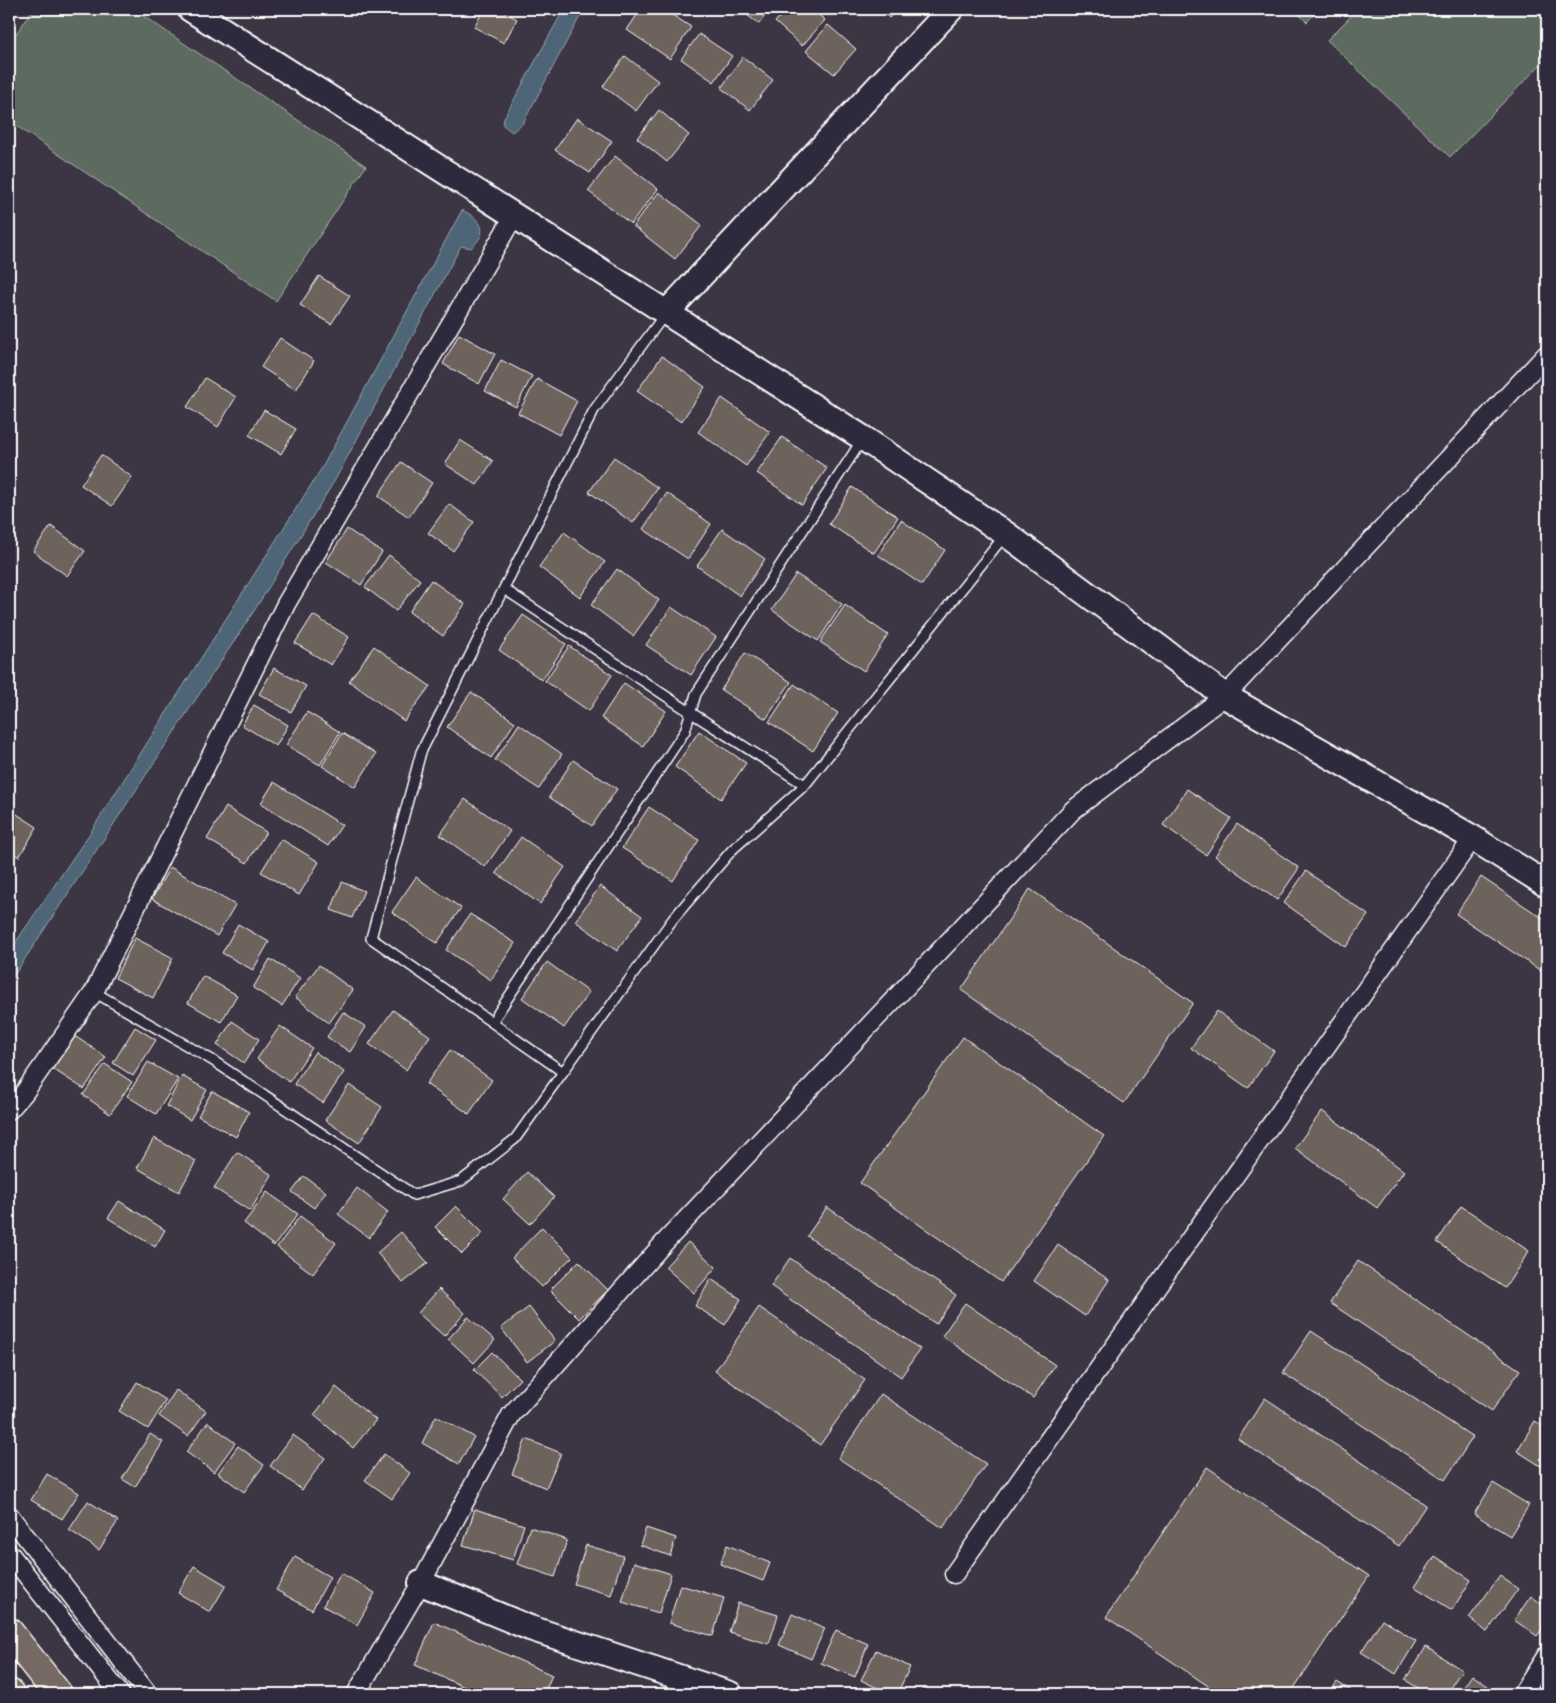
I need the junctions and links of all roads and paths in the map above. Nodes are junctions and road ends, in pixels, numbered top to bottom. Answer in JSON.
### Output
{"nodes":[{"id":1,"x":190,"y":9,"type":"edge"},
{"id":2,"x":951,"y":9,"type":"edge"},
{"id":3,"x":514,"y":216,"type":"junction"},
{"id":4,"x":667,"y":312,"type":"junction"},
{"id":5,"x":1547,"y":354,"type":"edge"},
{"id":6,"x":863,"y":438,"type":"junction"},
{"id":7,"x":1006,"y":534,"type":"junction"},
{"id":8,"x":504,"y":589,"type":"junction"},
{"id":9,"x":1225,"y":696,"type":"junction"},
{"id":10,"x":690,"y":712,"type":"junction"},
{"id":11,"x":805,"y":784,"type":"junction"},
{"id":12,"x":1473,"y":838,"type":"junction"},
{"id":13,"x":1547,"y":884,"type":"edge"},
{"id":14,"x":94,"y":992,"type":"junction"},
{"id":15,"x":492,"y":1022,"type":"junction"},
{"id":16,"x":563,"y":1072,"type":"junction"},
{"id":17,"x":9,"y":1110,"type":"edge"},
{"id":18,"x":9,"y":1515,"type":"edge"},
{"id":19,"x":9,"y":1554,"type":"edge"},
{"id":20,"x":954,"y":1574,"type":"dead end"},
{"id":21,"x":421,"y":1583,"type":"junction"},
{"id":22,"x":9,"y":1632,"type":"edge"},
{"id":23,"x":1547,"y":1655,"type":"edge"},
{"id":24,"x":58,"y":1694,"type":"edge"},
{"id":25,"x":120,"y":1694,"type":"edge"},
{"id":26,"x":148,"y":1694,"type":"edge"},
{"id":27,"x":356,"y":1694,"type":"edge"},
{"id":28,"x":730,"y":1694,"type":"edge"},
{"id":29,"x":1522,"y":1694,"type":"edge"}],
"edges":[{"from":1,"to":3,"type":"street"},
{"from":2,"to":4,"type":"street"},
{"from":3,"to":4,"type":"street"},
{"from":3,"to":14,"type":"street"},
{"from":4,"to":6,"type":"street"},
{"from":4,"to":8,"type":"lane"},
{"from":5,"to":9,"type":"street"},
{"from":6,"to":7,"type":"street"},
{"from":6,"to":10,"type":"lane"},
{"from":7,"to":9,"type":"street"},
{"from":7,"to":11,"type":"lane"},
{"from":8,"to":10,"type":"lane"},
{"from":8,"to":15,"type":"lane"},
{"from":9,"to":12,"type":"street"},
{"from":9,"to":21,"type":"street"},
{"from":10,"to":11,"type":"lane"},
{"from":10,"to":15,"type":"lane"},
{"from":11,"to":16,"type":"lane"},
{"from":12,"to":13,"type":"street"},
{"from":12,"to":20,"type":"street"},
{"from":14,"to":16,"type":"lane"},
{"from":14,"to":17,"type":"street"},
{"from":15,"to":16,"type":"lane"},
{"from":18,"to":26,"type":"street"},
{"from":19,"to":25,"type":"street"},
{"from":21,"to":27,"type":"street"},
{"from":21,"to":28,"type":"street"},
{"from":22,"to":24,"type":"main road"},
{"from":23,"to":29,"type":"street"}]}
